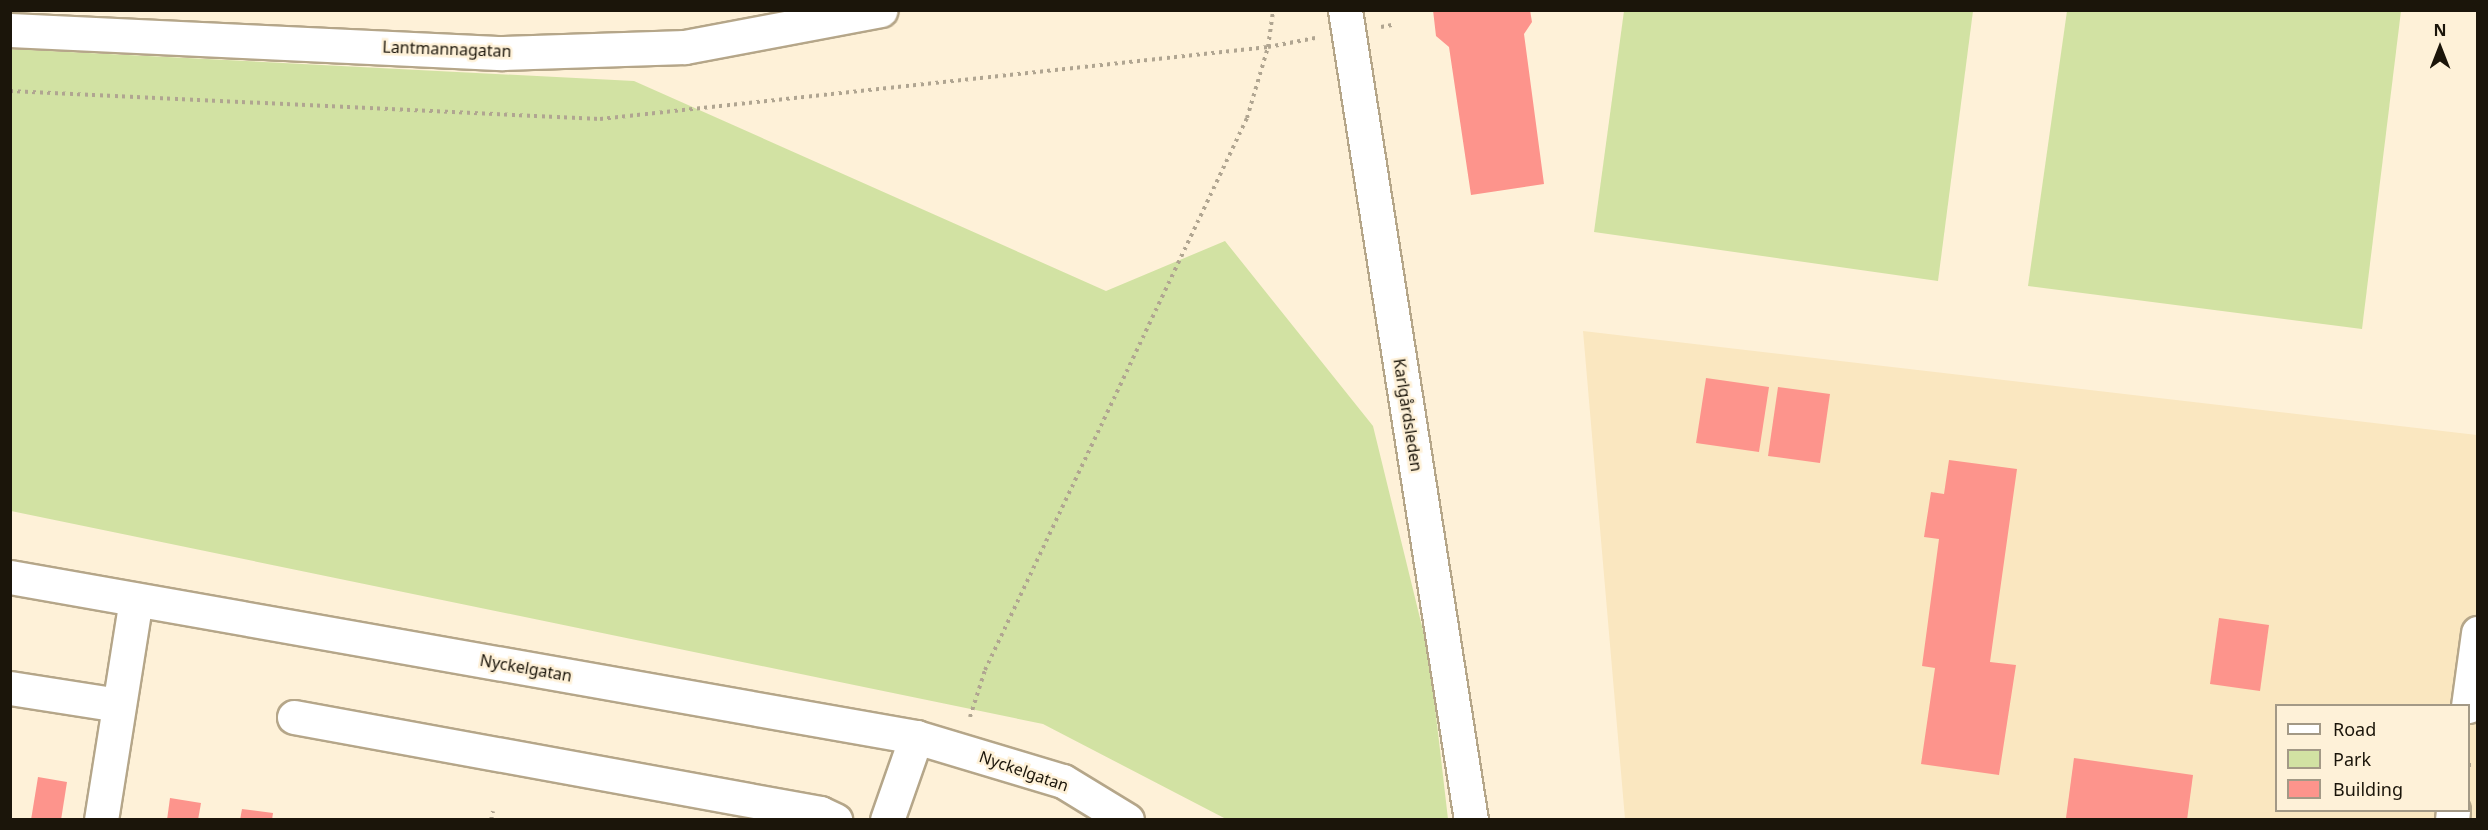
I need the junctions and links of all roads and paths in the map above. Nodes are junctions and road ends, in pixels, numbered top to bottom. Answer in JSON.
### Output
{"nodes":[{"id":1,"x":881,"y":10,"type":"edge"},
{"id":2,"x":1273,"y":10,"type":"edge"},
{"id":3,"x":1347,"y":21,"type":"edge"},
{"id":4,"x":1392,"y":25,"type":"dead end"},
{"id":5,"x":10,"y":30,"type":"edge"},
{"id":6,"x":1268,"y":47,"type":"junction"},
{"id":7,"x":10,"y":91,"type":"edge"},
{"id":8,"x":10,"y":578,"type":"edge"},
{"id":9,"x":136,"y":600,"type":"junction"},
{"id":10,"x":2478,"y":633,"type":"edge"},
{"id":11,"x":10,"y":688,"type":"edge"},
{"id":12,"x":2468,"y":704,"type":"edge"},
{"id":13,"x":119,"y":705,"type":"junction"},
{"id":14,"x":294,"y":717,"type":"dead end"},
{"id":15,"x":916,"y":737,"type":"junction"},
{"id":16,"x":959,"y":749,"type":"junction"},
{"id":17,"x":493,"y":811,"type":"dead end"},
{"id":18,"x":101,"y":819,"type":"edge"},
{"id":19,"x":491,"y":819,"type":"edge"},
{"id":20,"x":835,"y":819,"type":"edge"},
{"id":21,"x":887,"y":819,"type":"edge"},
{"id":22,"x":1127,"y":819,"type":"edge"},
{"id":23,"x":1471,"y":819,"type":"edge"}],
"edges":[{"from":1,"to":5,"type":"street","name":"Lantmannagatan"},
{"from":2,"to":6,"type":"path"},
{"from":3,"to":4,"type":"path"},
{"from":3,"to":6,"type":"path"},
{"from":3,"to":23,"type":"street","name":"Karlgårdsleden"},
{"from":6,"to":7,"type":"path"},
{"from":6,"to":16,"type":"path"},
{"from":8,"to":9,"type":"street","name":"Nyckelgatan"},
{"from":9,"to":13,"type":"street"},
{"from":9,"to":15,"type":"street","name":"Nyckelgatan"},
{"from":10,"to":12,"type":"street"},
{"from":11,"to":13,"type":"street"},
{"from":13,"to":18,"type":"street"},
{"from":14,"to":20,"type":"street"},
{"from":15,"to":16,"type":"street","name":"Nyckelgatan"},
{"from":15,"to":21,"type":"street"},
{"from":16,"to":22,"type":"street","name":"Nyckelgatan"},
{"from":17,"to":19,"type":"path"}]}
